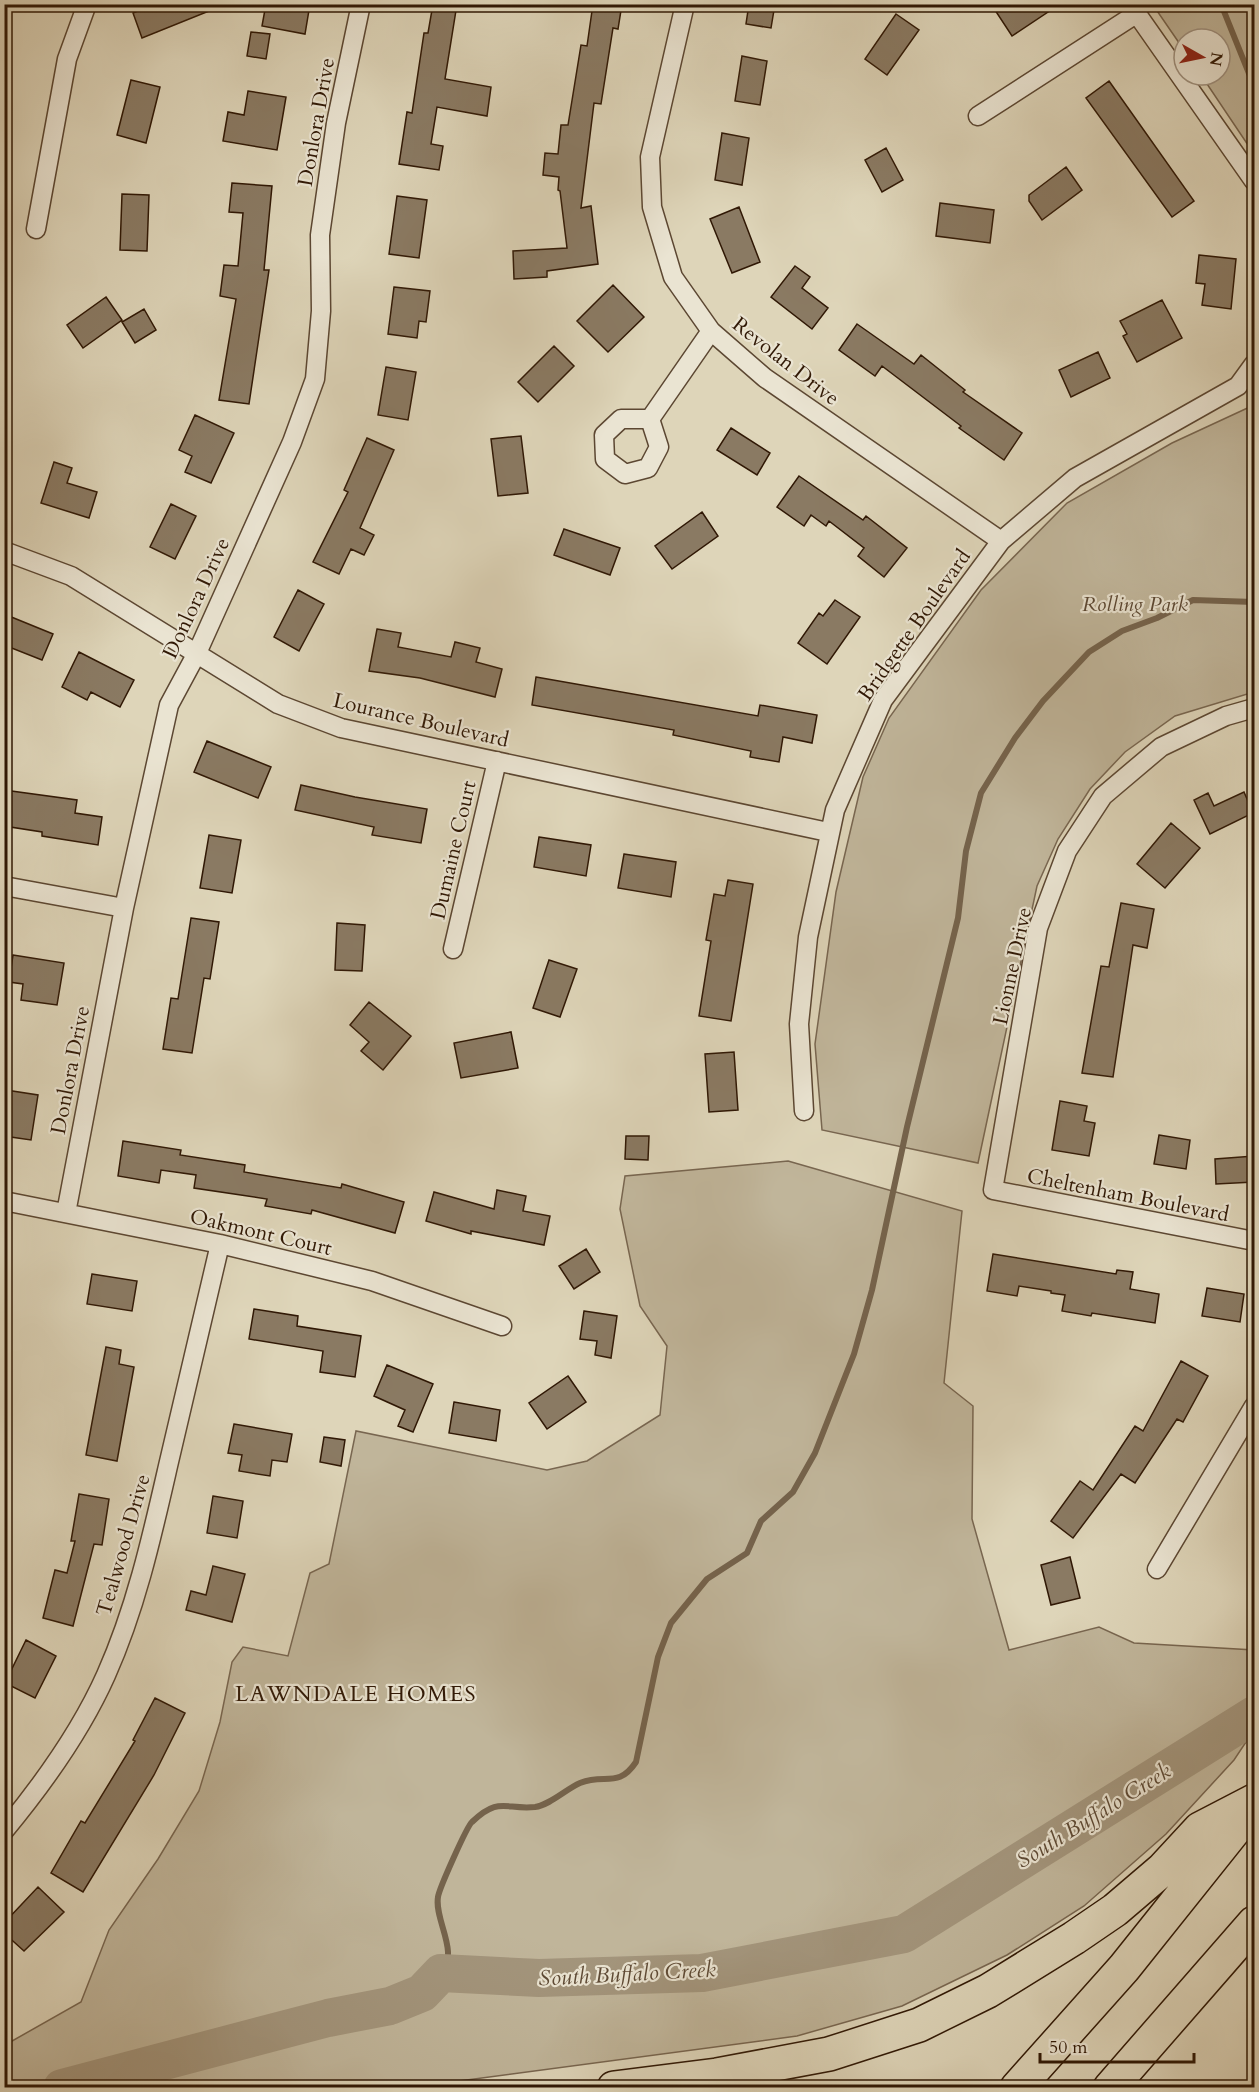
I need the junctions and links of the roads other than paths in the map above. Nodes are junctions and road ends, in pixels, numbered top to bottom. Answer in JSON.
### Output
{"nodes":[{"id":1,"x":87,"y":4,"type":"edge"},
{"id":2,"x":361,"y":4,"type":"edge"},
{"id":3,"x":685,"y":4,"type":"edge"},
{"id":4,"x":1133,"y":9,"type":"edge"},
{"id":5,"x":978,"y":116,"type":"dead end"},
{"id":6,"x":1254,"y":181,"type":"edge"},
{"id":7,"x":36,"y":229,"type":"dead end"},
{"id":8,"x":711,"y":331,"type":"junction"},
{"id":9,"x":1254,"y":364,"type":"edge"},
{"id":10,"x":650,"y":419,"type":"dead end"},
{"id":11,"x":1000,"y":541,"type":"junction"},
{"id":12,"x":4,"y":551,"type":"edge"},
{"id":13,"x":197,"y":653,"type":"junction"},
{"id":14,"x":1254,"y":708,"type":"edge"},
{"id":15,"x":497,"y":761,"type":"junction"},
{"id":16,"x":828,"y":832,"type":"junction"},
{"id":17,"x":4,"y":886,"type":"edge"},
{"id":18,"x":124,"y":908,"type":"junction"},
{"id":19,"x":453,"y":949,"type":"dead end"},
{"id":20,"x":804,"y":1111,"type":"dead end"},
{"id":21,"x":993,"y":1190,"type":"joint"},
{"id":22,"x":4,"y":1201,"type":"edge"},
{"id":23,"x":66,"y":1213,"type":"junction"},
{"id":24,"x":1254,"y":1241,"type":"edge"},
{"id":25,"x":220,"y":1244,"type":"junction"},
{"id":26,"x":502,"y":1326,"type":"dead end"},
{"id":27,"x":1254,"y":1406,"type":"edge"},
{"id":28,"x":1157,"y":1569,"type":"dead end"},
{"id":29,"x":1254,"y":1803,"type":"edge"},
{"id":30,"x":4,"y":1831,"type":"edge"},
{"id":31,"x":1254,"y":1923,"type":"edge"},
{"id":32,"x":614,"y":2088,"type":"edge"},
{"id":33,"x":1017,"y":2088,"type":"edge"},
{"id":34,"x":1110,"y":2088,"type":"edge"}],
"edges":[{"from":1,"to":7,"type":"street"},
{"from":2,"to":13,"type":"street","name":"Donlora Drive"},
{"from":3,"to":8,"type":"street","name":"Revolan Drive"},
{"from":4,"to":5,"type":"street"},
{"from":4,"to":6,"type":"street"},
{"from":8,"to":10,"type":"street"},
{"from":8,"to":11,"type":"street","name":"Revolan Drive"},
{"from":9,"to":11,"type":"street","name":"Bridgette Boulevard"},
{"from":11,"to":16,"type":"street","name":"Bridgette Boulevard"},
{"from":12,"to":13,"type":"street","name":"Lourance Boulevard"},
{"from":13,"to":15,"type":"street","name":"Lourance Boulevard"},
{"from":13,"to":18,"type":"street","name":"Donlora Drive"},
{"from":14,"to":21,"type":"street","name":"Lionne Drive"},
{"from":15,"to":16,"type":"street","name":"Lourance Boulevard"},
{"from":15,"to":19,"type":"street","name":"Dumaine Court"},
{"from":16,"to":20,"type":"street","name":"Bridgette Boulevard"},
{"from":17,"to":18,"type":"street"},
{"from":18,"to":23,"type":"street","name":"Donlora Drive"},
{"from":21,"to":24,"type":"street","name":"Cheltenham Boulevard"},
{"from":22,"to":23,"type":"street","name":"Oakmont Court"},
{"from":23,"to":25,"type":"street","name":"Oakmont Court"},
{"from":25,"to":26,"type":"street","name":"Oakmont Court"},
{"from":25,"to":30,"type":"street","name":"Tealwood Drive"},
{"from":27,"to":28,"type":"street"},
{"from":29,"to":32,"type":"highway"},
{"from":29,"to":33,"type":"highway"},
{"from":31,"to":34,"type":"highway"}]}
